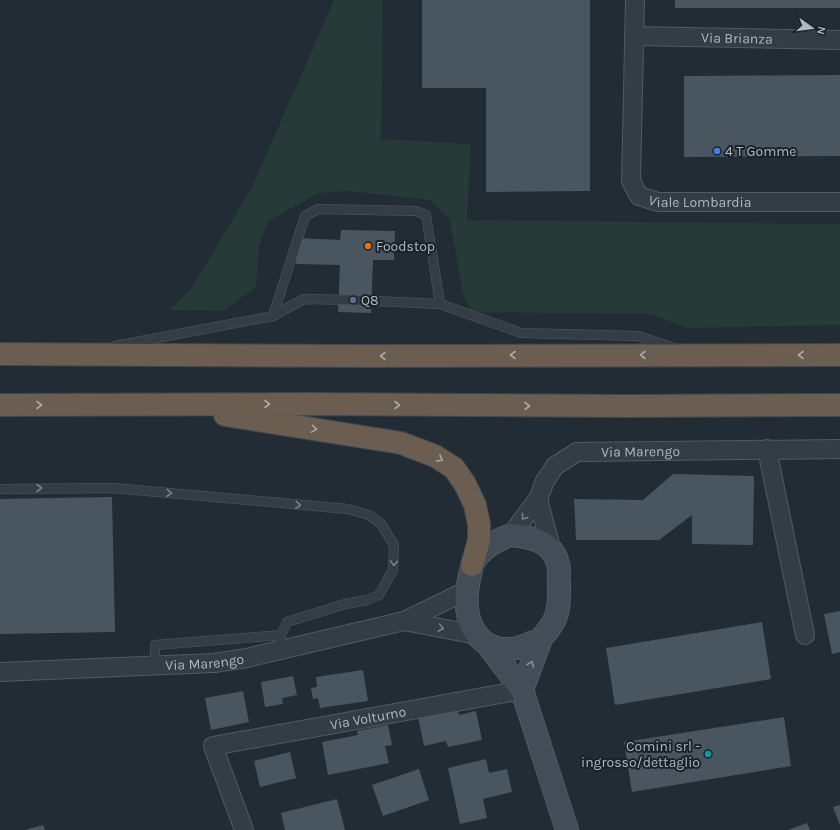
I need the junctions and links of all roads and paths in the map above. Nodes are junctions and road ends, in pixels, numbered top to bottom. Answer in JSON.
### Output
{"nodes":[{"id":1,"x":635,"y":0,"type":"edge"},
{"id":2,"x":634,"y":36,"type":"junction"},
{"id":3,"x":840,"y":40,"type":"edge"},
{"id":4,"x":840,"y":202,"type":"edge"},
{"id":5,"x":440,"y":304,"type":"junction"},
{"id":6,"x":273,"y":316,"type":"junction"},
{"id":7,"x":0,"y":354,"type":"edge"},
{"id":8,"x":68,"y":354,"type":"junction"},
{"id":9,"x":696,"y":355,"type":"junction"},
{"id":10,"x":840,"y":355,"type":"edge"},
{"id":11,"x":0,"y":405,"type":"edge"},
{"id":12,"x":165,"y":405,"type":"junction"},
{"id":13,"x":840,"y":405,"type":"edge"},
{"id":14,"x":767,"y":449,"type":"junction"},
{"id":15,"x":840,"y":449,"type":"edge"},
{"id":16,"x":0,"y":488,"type":"edge"},
{"id":17,"x":538,"y":499,"type":"junction"},
{"id":18,"x":510,"y":535,"type":"junction"},
{"id":19,"x":551,"y":548,"type":"junction"},
{"id":20,"x":472,"y":565,"type":"junction"},
{"id":21,"x":466,"y":591,"type":"junction"},
{"id":22,"x":404,"y":621,"type":"junction"},
{"id":23,"x":806,"y":635,"type":"dead end"},
{"id":24,"x":541,"y":639,"type":"junction"},
{"id":25,"x":482,"y":640,"type":"junction"},
{"id":26,"x":280,"y":643,"type":"junction"},
{"id":27,"x":0,"y":672,"type":"edge"},
{"id":28,"x":522,"y":690,"type":"junction"},
{"id":29,"x":244,"y":830,"type":"edge"},
{"id":30,"x":567,"y":830,"type":"edge"}],
"edges":[{"from":1,"to":2,"type":"street","name":"Viale Lombardia"},
{"from":2,"to":3,"type":"street","name":"Via Brianza"},
{"from":2,"to":4,"type":"street","name":"Viale Lombardia"},
{"from":5,"to":6,"type":"lane"},
{"from":5,"to":6,"type":"lane"},
{"from":5,"to":9,"type":"lane"},
{"from":6,"to":8,"type":"lane"},
{"from":7,"to":8,"type":"highway"},
{"from":9,"to":8,"type":"highway","one_way":true},
{"from":10,"to":9,"type":"highway","one_way":true},
{"from":11,"to":12,"type":"highway","one_way":true},
{"from":12,"to":13,"type":"highway","one_way":true},
{"from":12,"to":20,"type":"highway","one_way":true},
{"from":14,"to":15,"type":"street","name":"Via Marengo"},
{"from":14,"to":17,"type":"street","name":"Via Marengo"},
{"from":14,"to":23,"type":"street"},
{"from":16,"to":26,"type":"lane","one_way":true},
{"from":17,"to":18,"type":"street","name":"Via Marengo","one_way":true},
{"from":17,"to":19,"type":"street"},
{"from":18,"to":19,"type":"street"},
{"from":18,"to":20,"type":"street"},
{"from":19,"to":24,"type":"street"},
{"from":20,"to":21,"type":"street"},
{"from":21,"to":22,"type":"street","name":"Via Marengo"},
{"from":21,"to":25,"type":"street"},
{"from":22,"to":25,"type":"street","name":"Via Marengo","one_way":true},
{"from":22,"to":26,"type":"street","name":"Via Marengo"},
{"from":24,"to":25,"type":"street"},
{"from":28,"to":24,"type":"street","one_way":true},
{"from":25,"to":28,"type":"street"},
{"from":26,"to":27,"type":"street","name":"Via Marengo"},
{"from":28,"to":29,"type":"street","name":"Via Volturno"},
{"from":28,"to":30,"type":"street"}]}
